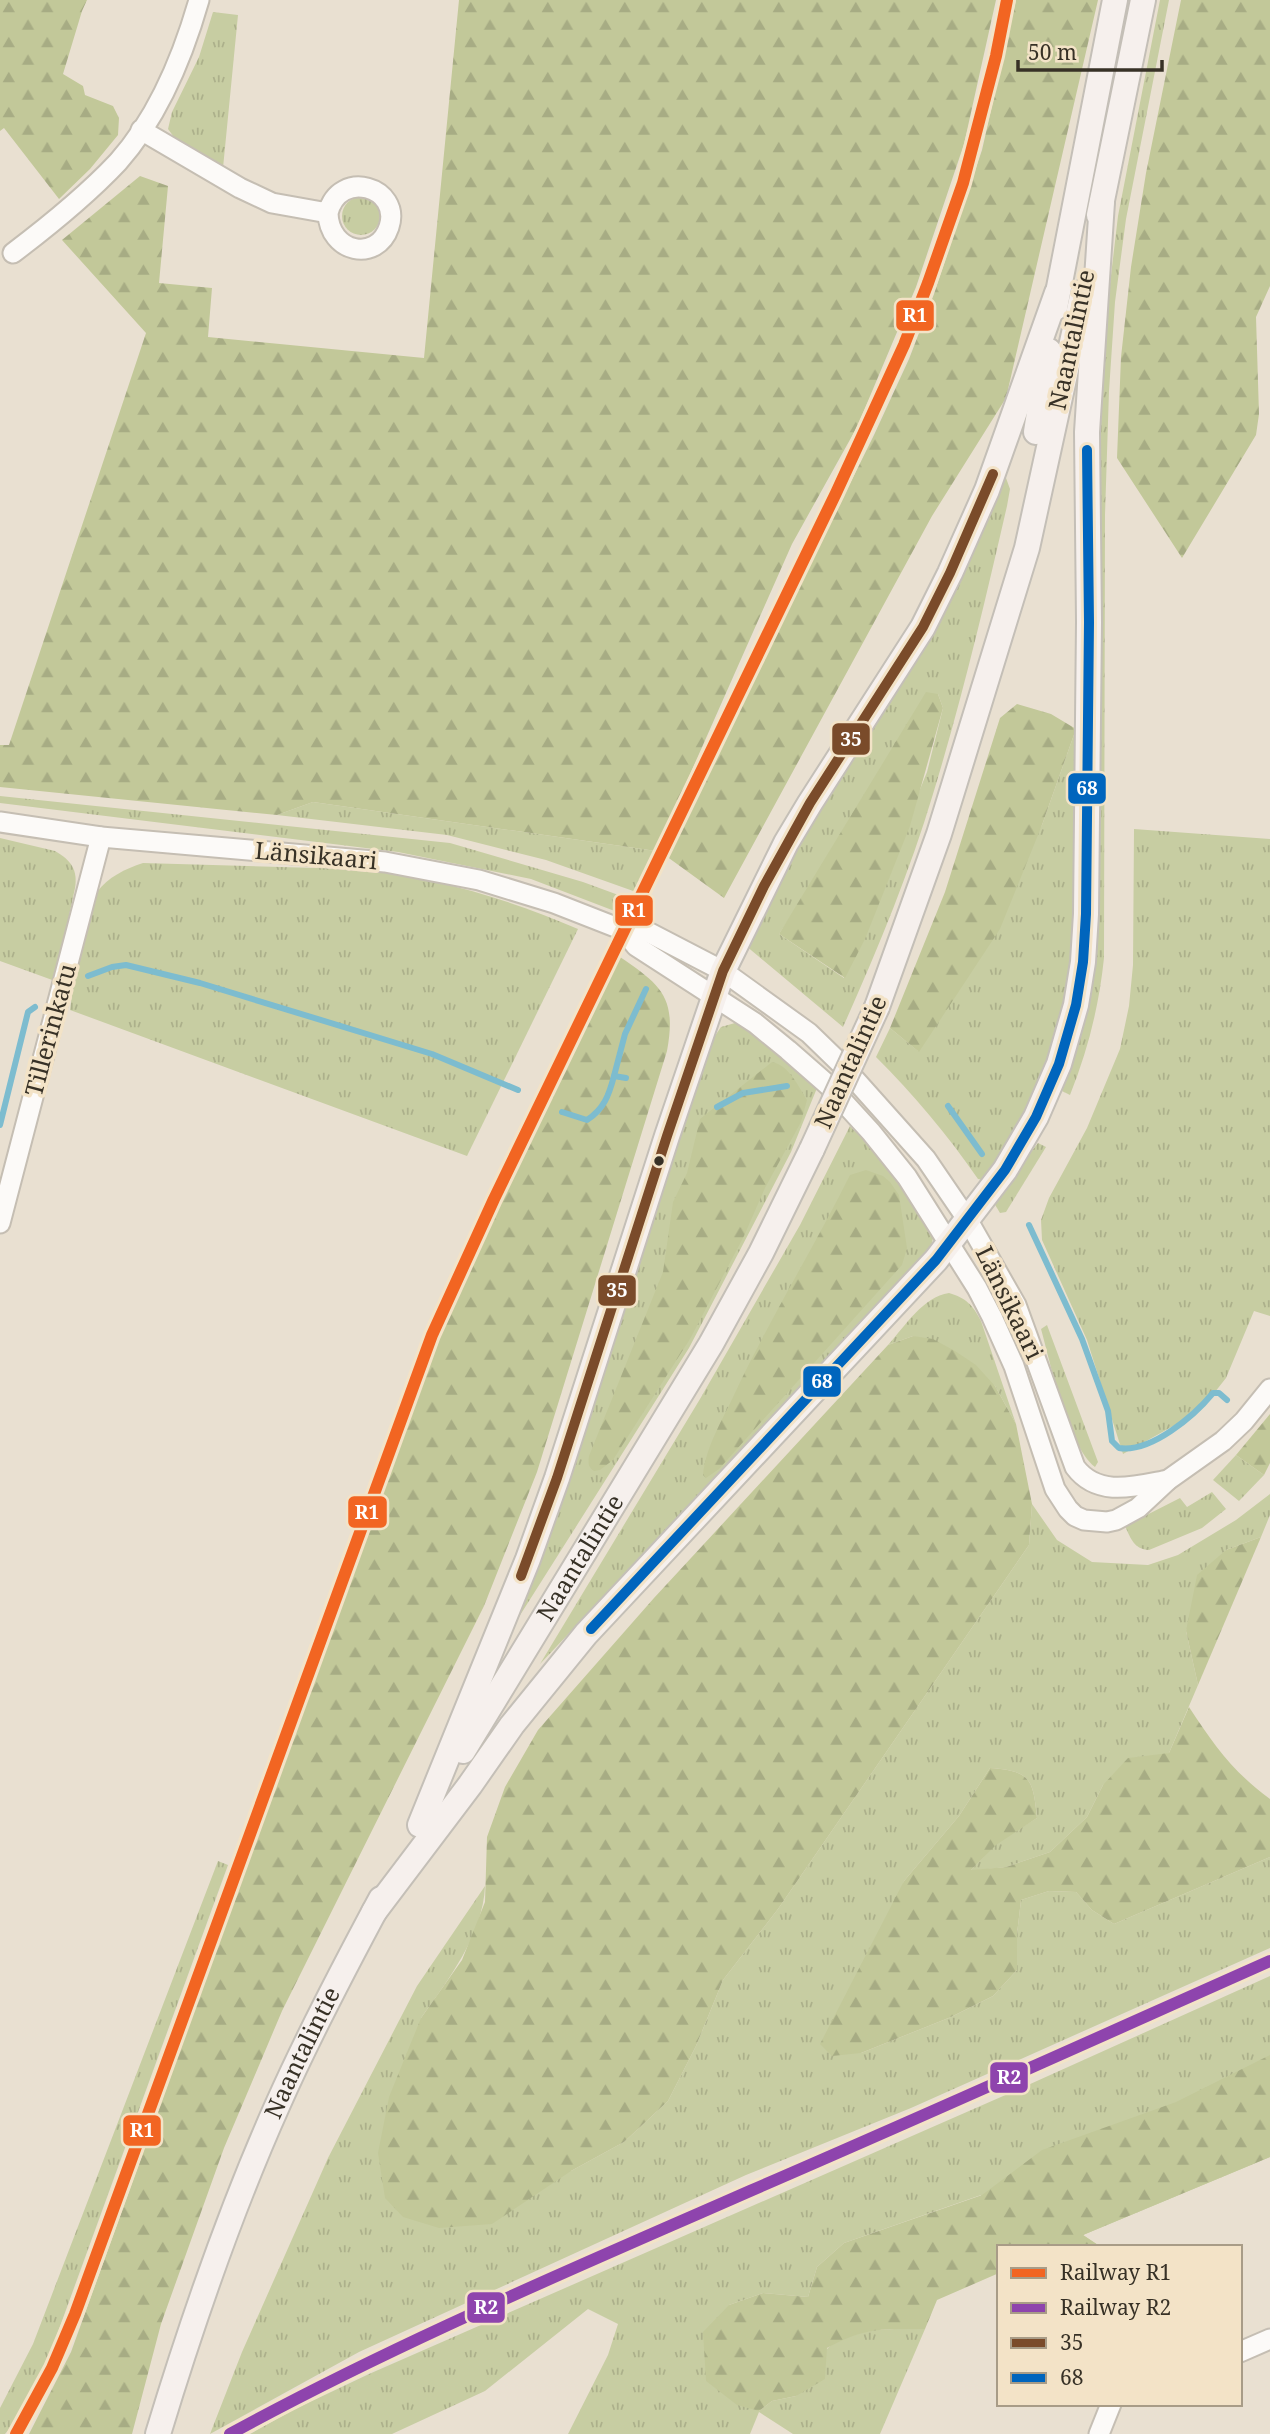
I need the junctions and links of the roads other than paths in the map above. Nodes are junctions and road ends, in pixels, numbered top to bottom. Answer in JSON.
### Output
{"nodes":[{"id":1,"x":199,"y":0,"type":"edge"},
{"id":2,"x":1115,"y":0,"type":"edge"},
{"id":3,"x":1143,"y":0,"type":"edge"},
{"id":4,"x":141,"y":130,"type":"junction"},
{"id":5,"x":1102,"y":202,"type":"junction"},
{"id":6,"x":328,"y":213,"type":"dead end"},
{"id":7,"x":11,"y":254,"type":"edge"},
{"id":8,"x":1057,"y":293,"type":"junction"},
{"id":9,"x":987,"y":677,"type":"junction"},
{"id":10,"x":0,"y":822,"type":"edge"},
{"id":11,"x":100,"y":837,"type":"junction"},
{"id":12,"x":623,"y":930,"type":"junction"},
{"id":13,"x":723,"y":971,"type":"junction"},
{"id":14,"x":714,"y":997,"type":"junction"},
{"id":15,"x":967,"y":1219,"type":"junction"},
{"id":16,"x":0,"y":1223,"type":"edge"},
{"id":17,"x":949,"y":1243,"type":"junction"},
{"id":18,"x":1270,"y":1389,"type":"edge"},
{"id":19,"x":1168,"y":1480,"type":"junction"},
{"id":20,"x":419,"y":1825,"type":"junction"},
{"id":21,"x":374,"y":1912,"type":"junction"},
{"id":22,"x":1270,"y":2339,"type":"edge"},
{"id":23,"x":1242,"y":2350,"type":"edge"},
{"id":24,"x":1110,"y":2406,"type":"edge"},
{"id":25,"x":158,"y":2434,"type":"edge"},
{"id":26,"x":1099,"y":2434,"type":"edge"}],
"edges":[{"from":1,"to":4,"type":"street"},
{"from":2,"to":8,"type":"main road","name":"Naantalintie"},
{"from":3,"to":5,"type":"main road","name":"Naantalintie"},
{"from":4,"to":6,"type":"street"},
{"from":4,"to":7,"type":"street"},
{"from":5,"to":9,"type":"main road","name":"Naantalintie"},
{"from":5,"to":15,"type":"main road"},
{"from":8,"to":9,"type":"main road","name":"Naantalintie"},
{"from":8,"to":13,"type":"main road"},
{"from":9,"to":20,"type":"main road","name":"Naantalintie","bridge":true},
{"from":10,"to":11,"type":"street","name":"Länsikaari"},
{"from":11,"to":12,"type":"street","name":"Länsikaari"},
{"from":11,"to":16,"type":"street","name":"Tillerinkatu"},
{"from":12,"to":13,"type":"street","name":"Länsikaari"},
{"from":12,"to":14,"type":"street","name":"Länsikaari"},
{"from":13,"to":14,"type":"main road"},
{"from":13,"to":15,"type":"street","name":"Länsikaari"},
{"from":14,"to":17,"type":"street","name":"Länsikaari"},
{"from":14,"to":20,"type":"main road"},
{"from":15,"to":17,"type":"main road"},
{"from":15,"to":19,"type":"street","name":"Länsikaari"},
{"from":17,"to":19,"type":"street","name":"Länsikaari"},
{"from":17,"to":21,"type":"main road"},
{"from":18,"to":19,"type":"street","name":"Länsikaari"},
{"from":20,"to":21,"type":"main road","name":"Naantalintie"},
{"from":21,"to":25,"type":"main road","name":"Naantalintie"},
{"from":22,"to":23,"type":"street"},
{"from":24,"to":26,"type":"street"}]}
